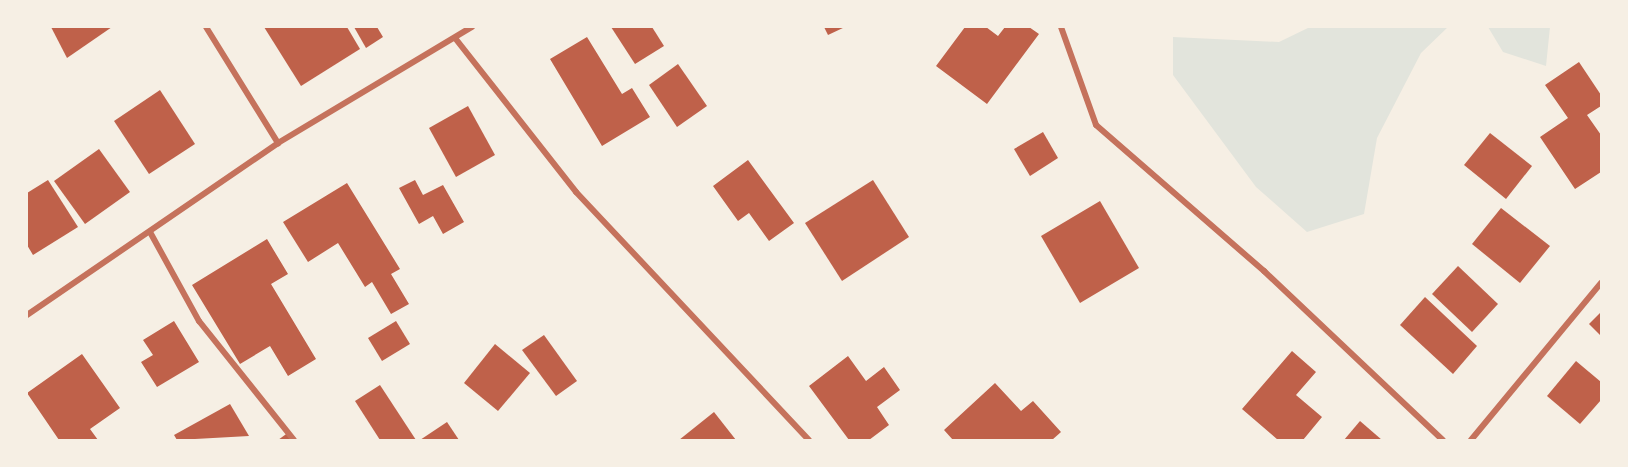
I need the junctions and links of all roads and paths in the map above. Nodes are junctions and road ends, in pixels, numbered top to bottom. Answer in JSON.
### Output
{"nodes":[{"id":1,"x":206,"y":27,"type":"edge"},
{"id":2,"x":472,"y":27,"type":"edge"},
{"id":3,"x":1061,"y":27,"type":"edge"},
{"id":4,"x":455,"y":38,"type":"junction"},
{"id":5,"x":278,"y":143,"type":"junction"},
{"id":6,"x":150,"y":232,"type":"junction"},
{"id":7,"x":1601,"y":282,"type":"edge"},
{"id":8,"x":27,"y":315,"type":"edge"},
{"id":9,"x":294,"y":440,"type":"edge"},
{"id":10,"x":809,"y":440,"type":"edge"},
{"id":11,"x":1443,"y":440,"type":"edge"},
{"id":12,"x":1471,"y":440,"type":"edge"}],
"edges":[{"from":1,"to":5,"type":"street"},
{"from":2,"to":4,"type":"street"},
{"from":3,"to":11,"type":"street"},
{"from":4,"to":5,"type":"street"},
{"from":4,"to":10,"type":"street"},
{"from":5,"to":6,"type":"street"},
{"from":6,"to":8,"type":"street"},
{"from":6,"to":9,"type":"street"},
{"from":7,"to":12,"type":"street"}]}
